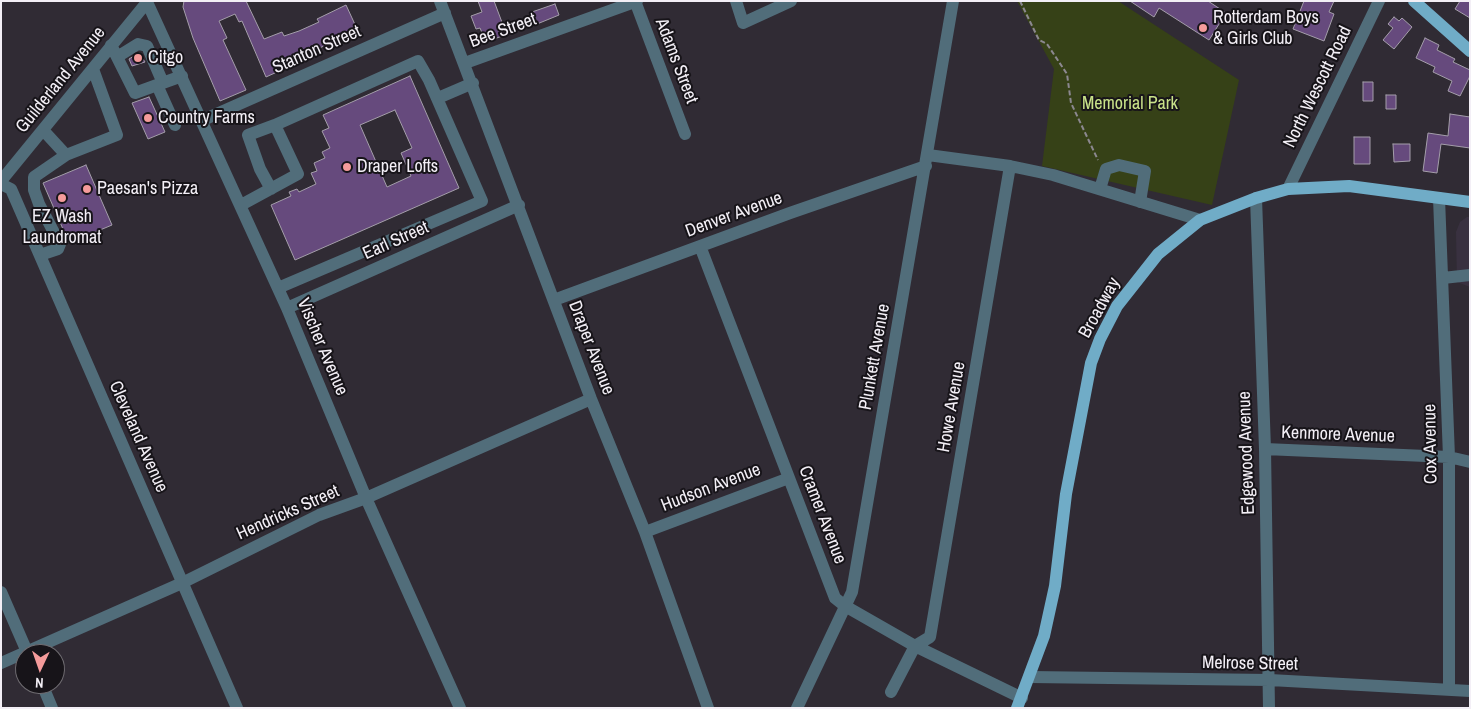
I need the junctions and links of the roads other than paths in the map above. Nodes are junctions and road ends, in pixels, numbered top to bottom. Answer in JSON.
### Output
{"nodes":[{"id":1,"x":736,"y":1,"type":"edge"},
{"id":2,"x":791,"y":1,"type":"edge"},
{"id":3,"x":953,"y":1,"type":"edge"},
{"id":4,"x":1379,"y":1,"type":"edge"},
{"id":5,"x":1414,"y":1,"type":"edge"},
{"id":6,"x":148,"y":2,"type":"edge"},
{"id":7,"x":636,"y":2,"type":"edge"},
{"id":8,"x":442,"y":7,"type":"edge"},
{"id":9,"x":111,"y":45,"type":"junction"},
{"id":10,"x":169,"y":49,"type":"junction"},
{"id":11,"x":1470,"y":51,"type":"edge"},
{"id":12,"x":152,"y":56,"type":"junction"},
{"id":13,"x":118,"y":57,"type":"junction"},
{"id":14,"x":465,"y":63,"type":"junction"},
{"id":15,"x":93,"y":69,"type":"junction"},
{"id":16,"x":182,"y":76,"type":"junction"},
{"id":17,"x":473,"y":83,"type":"junction"},
{"id":18,"x":160,"y":84,"type":"junction"},
{"id":19,"x":438,"y":98,"type":"junction"},
{"id":20,"x":203,"y":120,"type":"junction"},
{"id":21,"x":176,"y":125,"type":"dead end"},
{"id":22,"x":275,"y":125,"type":"junction"},
{"id":23,"x":43,"y":130,"type":"junction"},
{"id":24,"x":685,"y":134,"type":"dead end"},
{"id":25,"x":66,"y":155,"type":"junction"},
{"id":26,"x":927,"y":160,"type":"junction"},
{"id":27,"x":1010,"y":166,"type":"junction"},
{"id":28,"x":4,"y":178,"type":"edge"},
{"id":29,"x":271,"y":189,"type":"junction"},
{"id":30,"x":1100,"y":189,"type":"junction"},
{"id":31,"x":1288,"y":189,"type":"junction"},
{"id":32,"x":1256,"y":198,"type":"junction"},
{"id":33,"x":1439,"y":198,"type":"junction"},
{"id":34,"x":1140,"y":202,"type":"junction"},
{"id":35,"x":1470,"y":202,"type":"edge"},
{"id":36,"x":241,"y":205,"type":"junction"},
{"id":37,"x":519,"y":205,"type":"junction"},
{"id":38,"x":1200,"y":220,"type":"junction"},
{"id":39,"x":700,"y":246,"type":"junction"},
{"id":40,"x":40,"y":255,"type":"junction"},
{"id":41,"x":1470,"y":276,"type":"edge"},
{"id":42,"x":1443,"y":278,"type":"junction"},
{"id":43,"x":278,"y":288,"type":"junction"},
{"id":44,"x":554,"y":300,"type":"junction"},
{"id":45,"x":287,"y":308,"type":"junction"},
{"id":46,"x":591,"y":399,"type":"junction"},
{"id":47,"x":1265,"y":449,"type":"junction"},
{"id":48,"x":1449,"y":457,"type":"junction"},
{"id":49,"x":1470,"y":462,"type":"edge"},
{"id":50,"x":789,"y":478,"type":"junction"},
{"id":51,"x":366,"y":498,"type":"junction"},
{"id":52,"x":645,"y":532,"type":"junction"},
{"id":53,"x":182,"y":582,"type":"junction"},
{"id":54,"x":1,"y":592,"type":"edge"},
{"id":55,"x":845,"y":606,"type":"junction"},
{"id":56,"x":24,"y":644,"type":"edge"},
{"id":57,"x":48,"y":644,"type":"edge"},
{"id":58,"x":915,"y":646,"type":"junction"},
{"id":59,"x":15,"y":658,"type":"edge"},
{"id":60,"x":1,"y":663,"type":"edge"},
{"id":61,"x":1030,"y":677,"type":"junction"},
{"id":62,"x":1270,"y":680,"type":"junction"},
{"id":63,"x":1449,"y":690,"type":"junction"},
{"id":64,"x":1470,"y":691,"type":"edge"},
{"id":65,"x":891,"y":692,"type":"dead end"},
{"id":66,"x":46,"y":694,"type":"edge"},
{"id":67,"x":1019,"y":703,"type":"edge"},
{"id":68,"x":52,"y":708,"type":"edge"},
{"id":69,"x":237,"y":708,"type":"edge"},
{"id":70,"x":460,"y":708,"type":"edge"},
{"id":71,"x":708,"y":708,"type":"edge"},
{"id":72,"x":797,"y":708,"type":"edge"},
{"id":73,"x":1269,"y":708,"type":"edge"}],
"edges":[{"from":1,"to":2,"type":"street"},
{"from":3,"to":26,"type":"street","name":"Plunkett Avenue"},
{"from":4,"to":31,"type":"street","name":"North Wescott Road"},
{"from":5,"to":11,"type":"main road"},
{"from":6,"to":9,"type":"street","name":"Guilderland Avenue"},
{"from":6,"to":10,"type":"street","name":"Vischer Avenue"},
{"from":7,"to":14,"type":"street","name":"Bee Street"},
{"from":7,"to":24,"type":"street","name":"Adams Street"},
{"from":8,"to":14,"type":"street","name":"Draper Avenue"},
{"from":8,"to":20,"type":"street","name":"Stanton Street"},
{"from":9,"to":13,"type":"street"},
{"from":9,"to":15,"type":"street","name":"Guilderland Avenue"},
{"from":10,"to":12,"type":"street"},
{"from":10,"to":16,"type":"street","name":"Vischer Avenue"},
{"from":12,"to":13,"type":"street"},
{"from":12,"to":18,"type":"street"},
{"from":13,"to":18,"type":"street"},
{"from":14,"to":17,"type":"street","name":"Draper Avenue"},
{"from":15,"to":23,"type":"street","name":"Guilderland Avenue"},
{"from":15,"to":25,"type":"street"},
{"from":16,"to":18,"type":"street"},
{"from":16,"to":20,"type":"street","name":"Vischer Avenue"},
{"from":17,"to":19,"type":"street"},
{"from":17,"to":37,"type":"street","name":"Draper Avenue"},
{"from":18,"to":21,"type":"street"},
{"from":19,"to":22,"type":"street"},
{"from":19,"to":43,"type":"street"},
{"from":20,"to":36,"type":"street","name":"Vischer Avenue"},
{"from":22,"to":29,"type":"street"},
{"from":22,"to":29,"type":"street"},
{"from":23,"to":25,"type":"street"},
{"from":23,"to":28,"type":"street","name":"Guilderland Avenue"},
{"from":25,"to":40,"type":"street"},
{"from":26,"to":27,"type":"street","name":"Denver Avenue"},
{"from":26,"to":39,"type":"street","name":"Denver Avenue"},
{"from":26,"to":55,"type":"street","name":"Plunkett Avenue"},
{"from":27,"to":30,"type":"street","name":"Denver Avenue"},
{"from":27,"to":58,"type":"street","name":"Howe Avenue"},
{"from":28,"to":40,"type":"street","name":"Cleveland Avenue"},
{"from":29,"to":36,"type":"street"},
{"from":30,"to":34,"type":"street","name":"Denver Avenue"},
{"from":30,"to":34,"type":"street"},
{"from":31,"to":32,"type":"main road","name":"Broadway"},
{"from":31,"to":33,"type":"main road","name":"Broadway"},
{"from":32,"to":38,"type":"main road","name":"Broadway"},
{"from":32,"to":47,"type":"street","name":"Edgewood Avenue"},
{"from":33,"to":35,"type":"main road","name":"Broadway"},
{"from":33,"to":42,"type":"street","name":"Cox Avenue"},
{"from":34,"to":38,"type":"street","name":"Denver Avenue"},
{"from":36,"to":43,"type":"street","name":"Vischer Avenue"},
{"from":37,"to":44,"type":"street","name":"Draper Avenue"},
{"from":37,"to":45,"type":"street","name":"Earl Street"},
{"from":38,"to":61,"type":"main road","name":"Broadway"},
{"from":39,"to":44,"type":"street","name":"Denver Avenue"},
{"from":39,"to":50,"type":"street","name":"Cramer Avenue"},
{"from":40,"to":53,"type":"street","name":"Cleveland Avenue"},
{"from":41,"to":42,"type":"street"},
{"from":42,"to":48,"type":"street","name":"Cox Avenue"},
{"from":43,"to":45,"type":"street","name":"Vischer Avenue"},
{"from":44,"to":46,"type":"street","name":"Draper Avenue"},
{"from":45,"to":51,"type":"street","name":"Vischer Avenue"},
{"from":46,"to":51,"type":"street","name":"Hendricks Street"},
{"from":46,"to":52,"type":"street","name":"Draper Avenue"},
{"from":47,"to":48,"type":"street","name":"Kenmore Avenue"},
{"from":47,"to":62,"type":"street","name":"Edgewood Avenue"},
{"from":48,"to":49,"type":"street","name":"Kenmore Avenue"},
{"from":48,"to":63,"type":"street","name":"Cox Avenue"},
{"from":50,"to":52,"type":"street","name":"Hudson Avenue"},
{"from":50,"to":55,"type":"street","name":"Cramer Avenue"},
{"from":51,"to":53,"type":"street","name":"Hendricks Street"},
{"from":51,"to":70,"type":"street","name":"Vischer Avenue"},
{"from":52,"to":71,"type":"street","name":"Draper Avenue"},
{"from":53,"to":57,"type":"street","name":"Hendricks Street"},
{"from":53,"to":69,"type":"street","name":"Cleveland Avenue"},
{"from":54,"to":56,"type":"street"},
{"from":55,"to":58,"type":"street","name":"Cramer Avenue"},
{"from":55,"to":72,"type":"street","name":"Plunkett Avenue"},
{"from":58,"to":65,"type":"street","name":"Howe Avenue"},
{"from":58,"to":67,"type":"street","name":"Cramer Avenue"},
{"from":59,"to":60,"type":"street","name":"Hendricks Street"},
{"from":61,"to":62,"type":"street","name":"Melrose Street"},
{"from":61,"to":67,"type":"main road","name":"Broadway"},
{"from":62,"to":63,"type":"street","name":"Melrose Street"},
{"from":62,"to":73,"type":"street","name":"Edgewood Avenue"},
{"from":63,"to":64,"type":"street","name":"Melrose Street"},
{"from":66,"to":68,"type":"street"}]}
